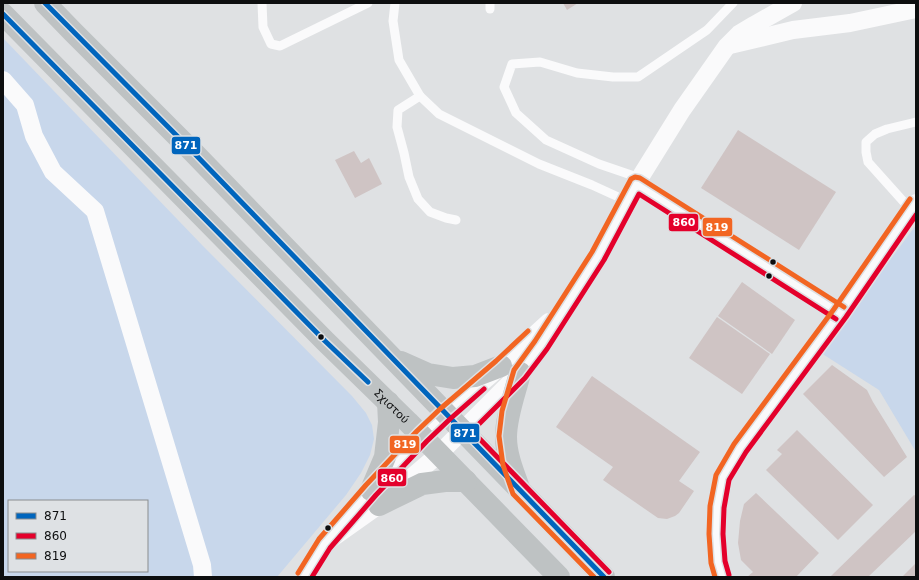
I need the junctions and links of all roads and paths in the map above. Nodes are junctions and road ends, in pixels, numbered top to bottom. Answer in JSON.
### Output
{"nodes":[{"id":1,"x":45,"y":3,"type":"edge"},
{"id":2,"x":262,"y":3,"type":"edge"},
{"id":3,"x":368,"y":3,"type":"edge"},
{"id":4,"x":395,"y":3,"type":"edge"},
{"id":5,"x":733,"y":3,"type":"edge"},
{"id":6,"x":793,"y":3,"type":"edge"},
{"id":7,"x":916,"y":9,"type":"edge"},
{"id":8,"x":3,"y":14,"type":"edge"},
{"id":9,"x":727,"y":46,"type":"junction"},
{"id":10,"x":3,"y":80,"type":"edge"},
{"id":11,"x":420,"y":96,"type":"junction"},
{"id":12,"x":916,"y":122,"type":"edge"},
{"id":13,"x":638,"y":181,"type":"junction"},
{"id":14,"x":627,"y":201,"type":"junction"},
{"id":15,"x":913,"y":206,"type":"edge"},
{"id":16,"x":456,"y":220,"type":"dead end"},
{"id":17,"x":840,"y":313,"type":"junction"},
{"id":18,"x":392,"y":358,"type":"junction"},
{"id":19,"x":511,"y":370,"type":"junction"},
{"id":20,"x":388,"y":402,"type":"junction"},
{"id":21,"x":446,"y":414,"type":"junction"},
{"id":22,"x":462,"y":431,"type":"junction"},
{"id":23,"x":422,"y":436,"type":"junction"},
{"id":24,"x":440,"y":454,"type":"junction"},
{"id":25,"x":466,"y":481,"type":"junction"},
{"id":26,"x":519,"y":490,"type":"junction"},
{"id":27,"x":375,"y":498,"type":"junction"},
{"id":28,"x":203,"y":577,"type":"edge"},
{"id":29,"x":304,"y":577,"type":"edge"},
{"id":30,"x":559,"y":577,"type":"edge"},
{"id":31,"x":604,"y":577,"type":"edge"},
{"id":32,"x":722,"y":577,"type":"edge"}],
"edges":[{"from":1,"to":18,"type":"main road"},
{"from":2,"to":3,"type":"lane"},
{"from":4,"to":11,"type":"lane"},
{"from":5,"to":13,"type":"lane"},
{"from":6,"to":9,"type":"street"},
{"from":7,"to":9,"type":"street"},
{"from":8,"to":20,"type":"main road","name":"Σχιστού"},
{"from":9,"to":13,"type":"street"},
{"from":10,"to":28,"type":"street"},
{"from":11,"to":14,"type":"lane"},
{"from":11,"to":16,"type":"lane"},
{"from":12,"to":15,"type":"lane"},
{"from":13,"to":14,"type":"street"},
{"from":13,"to":17,"type":"street"},
{"from":14,"to":19,"type":"street"},
{"from":15,"to":17,"type":"street"},
{"from":17,"to":32,"type":"street"},
{"from":18,"to":19,"type":"main road"},
{"from":18,"to":21,"type":"main road"},
{"from":19,"to":21,"type":"street"},
{"from":19,"to":22,"type":"street"},
{"from":19,"to":26,"type":"main road"},
{"from":20,"to":23,"type":"main road","name":"Σχιστού"},
{"from":20,"to":27,"type":"main road"},
{"from":21,"to":22,"type":"main road"},
{"from":21,"to":23,"type":"street"},
{"from":22,"to":24,"type":"street"},
{"from":22,"to":26,"type":"main road"},
{"from":23,"to":24,"type":"main road","name":"Σχιστού"},
{"from":23,"to":27,"type":"street"},
{"from":24,"to":25,"type":"main road","name":"Σχιστού"},
{"from":24,"to":27,"type":"street"},
{"from":25,"to":27,"type":"main road"},
{"from":25,"to":30,"type":"main road","name":"Σχιστού"},
{"from":26,"to":31,"type":"main road"},
{"from":27,"to":29,"type":"street"}]}
